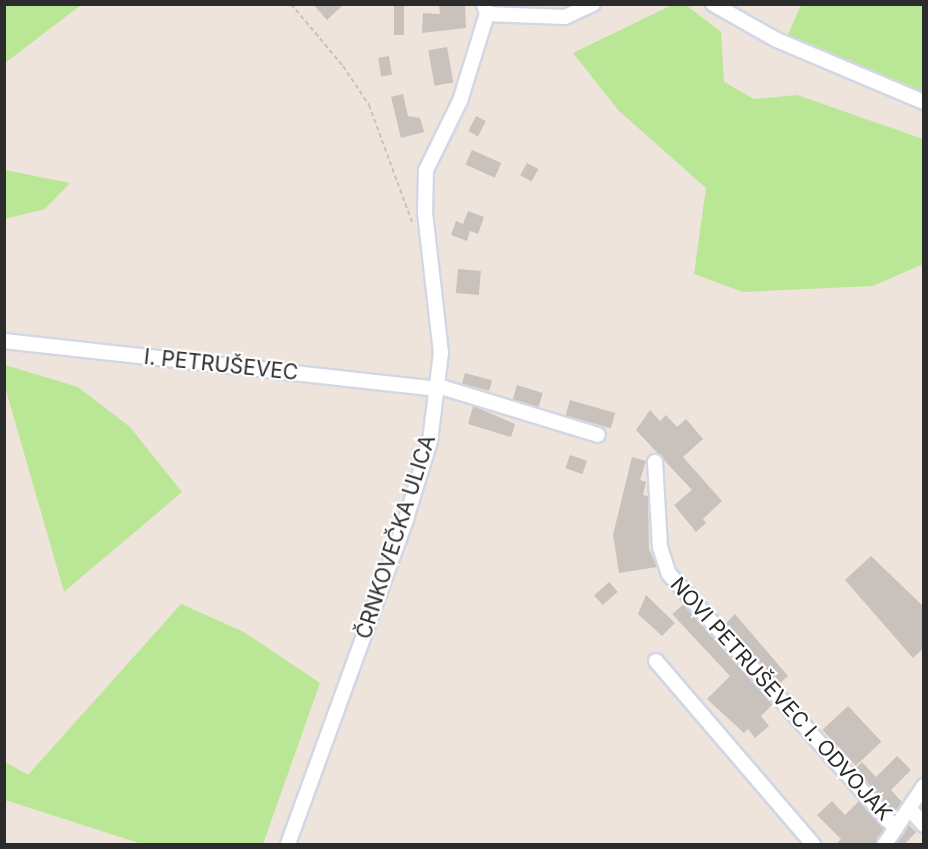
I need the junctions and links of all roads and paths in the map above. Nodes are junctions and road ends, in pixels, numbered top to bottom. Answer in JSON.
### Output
{"nodes":[{"id":1,"x":291,"y":4,"type":"edge"},
{"id":2,"x":593,"y":4,"type":"edge"},
{"id":3,"x":713,"y":4,"type":"edge"},
{"id":4,"x":485,"y":9,"type":"edge"},
{"id":5,"x":924,"y":102,"type":"edge"},
{"id":6,"x":413,"y":225,"type":"dead end"},
{"id":7,"x":4,"y":342,"type":"edge"},
{"id":8,"x":438,"y":388,"type":"junction"},
{"id":9,"x":598,"y":435,"type":"dead end"},
{"id":10,"x":655,"y":462,"type":"dead end"},
{"id":11,"x":656,"y":661,"type":"dead end"},
{"id":12,"x":924,"y":786,"type":"edge"},
{"id":13,"x":910,"y":810,"type":"junction"},
{"id":14,"x":924,"y":825,"type":"edge"},
{"id":15,"x":896,"y":829,"type":"junction"},
{"id":16,"x":288,"y":844,"type":"edge"},
{"id":17,"x":813,"y":844,"type":"edge"},
{"id":18,"x":885,"y":844,"type":"edge"}],
"edges":[{"from":1,"to":6,"type":"path"},
{"from":2,"to":4,"type":"street","name":"ČRNKOVEČKA ULICA"},
{"from":3,"to":5,"type":"street"},
{"from":4,"to":8,"type":"street","name":"ČRNKOVEČKA ULICA"},
{"from":7,"to":8,"type":"street","name":"I. PETRUŠEVEC"},
{"from":8,"to":9,"type":"street","name":"I. PETRUŠEVEC"},
{"from":8,"to":16,"type":"street","name":"ČRNKOVEČKA ULICA"},
{"from":10,"to":15,"type":"street","name":"NOVI PETRUŠEVEC I. ODVOJAK"},
{"from":11,"to":17,"type":"street"},
{"from":12,"to":13,"type":"street"},
{"from":13,"to":14,"type":"street"},
{"from":13,"to":15,"type":"street"},
{"from":15,"to":18,"type":"street"}]}
